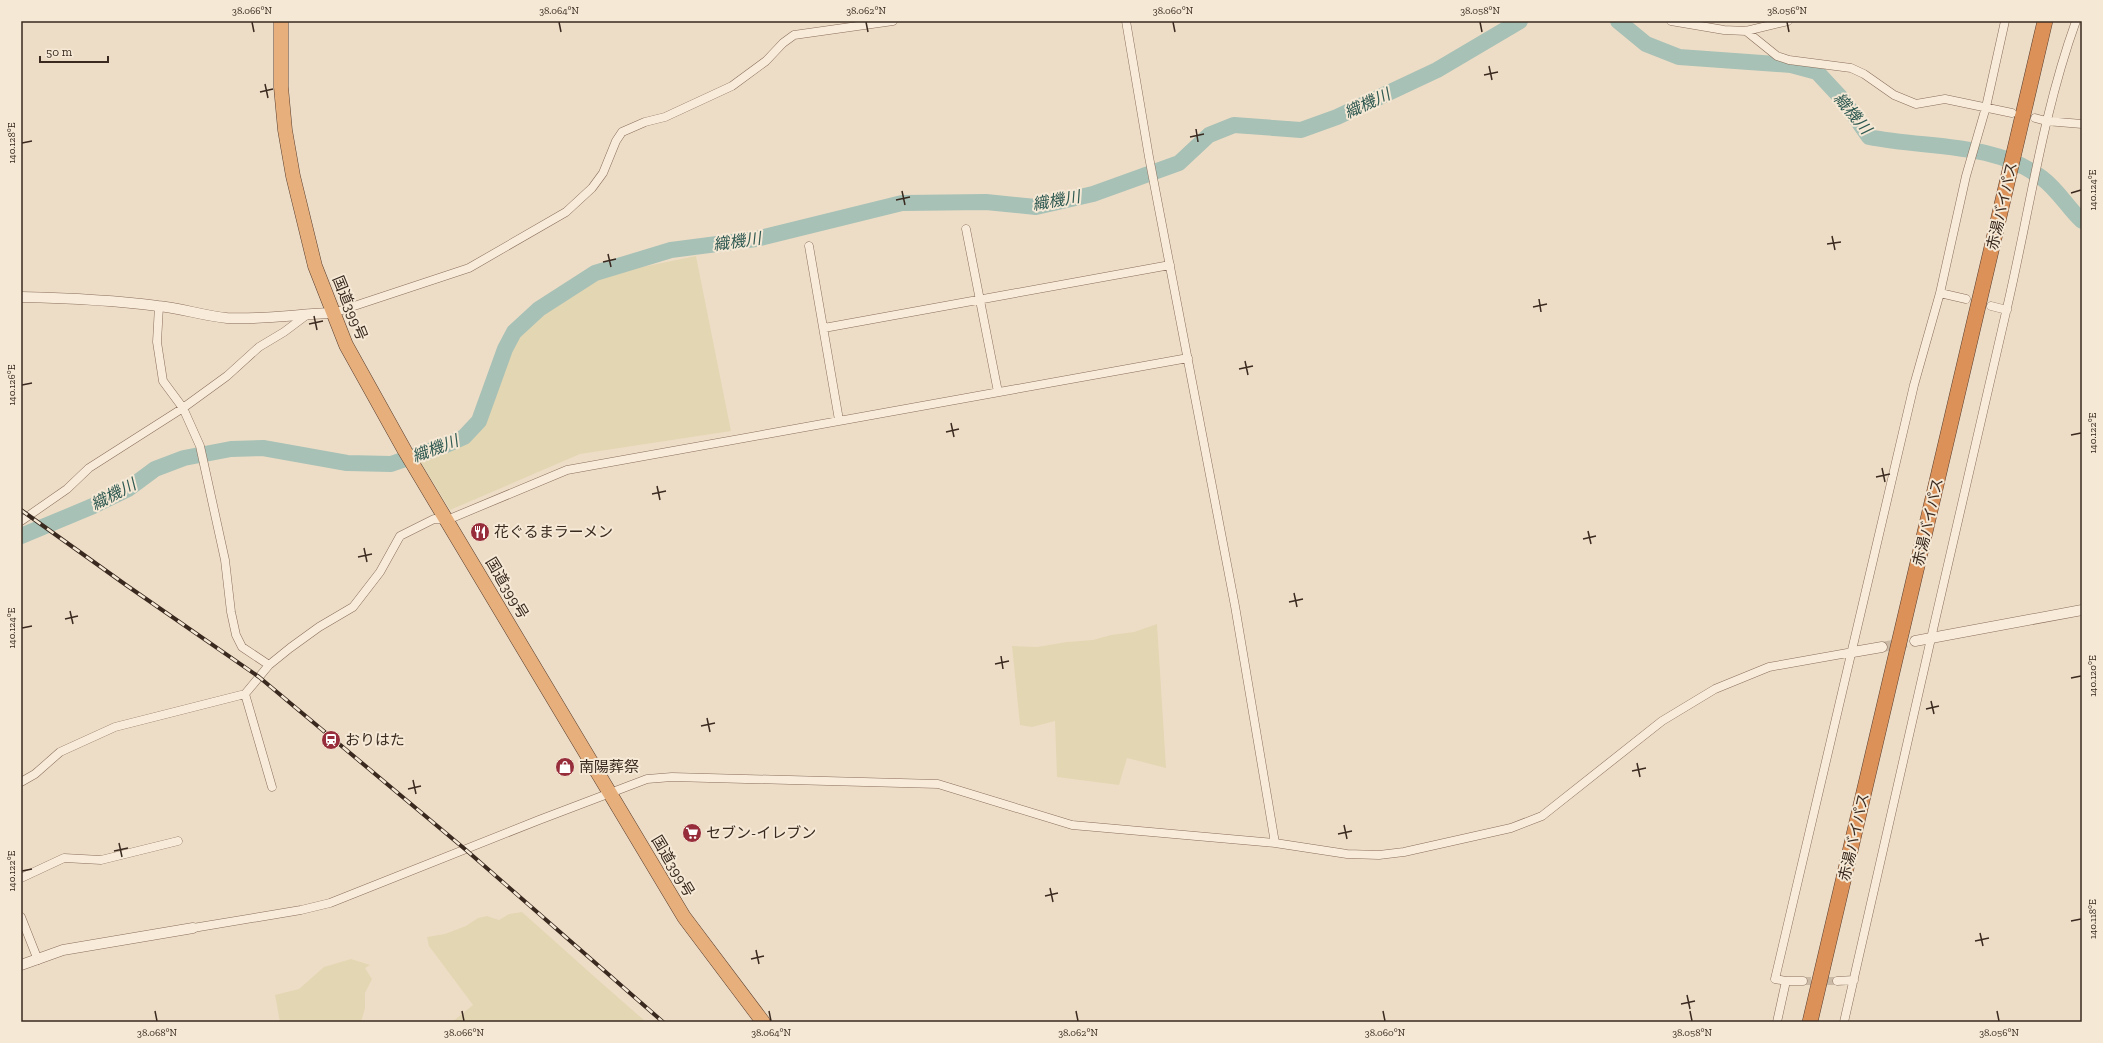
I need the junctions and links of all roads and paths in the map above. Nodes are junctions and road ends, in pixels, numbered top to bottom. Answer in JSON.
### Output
{"nodes":[{"id":1,"x":281,"y":21,"type":"edge"},
{"id":2,"x":893,"y":21,"type":"edge"},
{"id":3,"x":1126,"y":21,"type":"edge"},
{"id":4,"x":1671,"y":21,"type":"edge"},
{"id":5,"x":1788,"y":21,"type":"edge"},
{"id":6,"x":2005,"y":21,"type":"edge"},
{"id":7,"x":2036,"y":21,"type":"edge"},
{"id":8,"x":2044,"y":21,"type":"edge"},
{"id":9,"x":2076,"y":21,"type":"edge"},
{"id":10,"x":1746,"y":31,"type":"junction"},
{"id":11,"x":2026,"y":99,"type":"junction"},
{"id":12,"x":1986,"y":107,"type":"junction"},
{"id":13,"x":2012,"y":113,"type":"dead end"},
{"id":14,"x":2035,"y":118,"type":"dead end"},
{"id":15,"x":2046,"y":121,"type":"junction"},
{"id":16,"x":2082,"y":124,"type":"edge"},
{"id":17,"x":966,"y":229,"type":"dead end"},
{"id":18,"x":809,"y":246,"type":"dead end"},
{"id":19,"x":1170,"y":265,"type":"junction"},
{"id":20,"x":1940,"y":293,"type":"junction"},
{"id":21,"x":21,"y":297,"type":"edge"},
{"id":22,"x":1966,"y":299,"type":"dead end"},
{"id":23,"x":980,"y":300,"type":"junction"},
{"id":24,"x":159,"y":306,"type":"junction"},
{"id":25,"x":1991,"y":306,"type":"dead end"},
{"id":26,"x":2007,"y":310,"type":"junction"},
{"id":27,"x":333,"y":313,"type":"junction"},
{"id":28,"x":308,"y":314,"type":"junction"},
{"id":29,"x":824,"y":328,"type":"junction"},
{"id":30,"x":1188,"y":358,"type":"junction"},
{"id":31,"x":998,"y":392,"type":"junction"},
{"id":32,"x":183,"y":408,"type":"junction"},
{"id":33,"x":839,"y":420,"type":"junction"},
{"id":34,"x":447,"y":520,"type":"junction"},
{"id":35,"x":21,"y":521,"type":"edge"},
{"id":36,"x":2082,"y":610,"type":"edge"},
{"id":37,"x":1931,"y":636,"type":"junction"},
{"id":38,"x":1915,"y":641,"type":"tunnel mouth"},
{"id":39,"x":1882,"y":647,"type":"tunnel mouth"},
{"id":40,"x":1853,"y":652,"type":"junction"},
{"id":41,"x":269,"y":665,"type":"junction"},
{"id":42,"x":245,"y":694,"type":"junction"},
{"id":43,"x":21,"y":782,"type":"edge"},
{"id":44,"x":272,"y":787,"type":"dead end"},
{"id":45,"x":611,"y":794,"type":"junction"},
{"id":46,"x":178,"y":842,"type":"dead end"},
{"id":47,"x":1275,"y":843,"type":"junction"},
{"id":48,"x":21,"y":878,"type":"edge"},
{"id":49,"x":21,"y":917,"type":"edge"},
{"id":50,"x":193,"y":928,"type":"joint"},
{"id":51,"x":38,"y":960,"type":"junction"},
{"id":52,"x":21,"y":965,"type":"edge"},
{"id":53,"x":1854,"y":980,"type":"junction"},
{"id":54,"x":1786,"y":981,"type":"junction"},
{"id":55,"x":1803,"y":981,"type":"tunnel mouth"},
{"id":56,"x":1837,"y":981,"type":"tunnel mouth"},
{"id":57,"x":763,"y":1022,"type":"edge"},
{"id":58,"x":1777,"y":1022,"type":"edge"},
{"id":59,"x":1810,"y":1022,"type":"edge"},
{"id":60,"x":1844,"y":1022,"type":"edge"}],
"edges":[{"from":1,"to":27,"type":"highway","name":"国道399号"},
{"from":2,"to":27,"type":"street"},
{"from":3,"to":19,"type":"street"},
{"from":4,"to":10,"type":"street"},
{"from":5,"to":10,"type":"street"},
{"from":6,"to":12,"type":"street"},
{"from":7,"to":11,"type":"highway"},
{"from":8,"to":11,"type":"highway","name":"赤湯バイパス"},
{"from":9,"to":15,"type":"street"},
{"from":10,"to":12,"type":"street"},
{"from":11,"to":59,"type":"highway","name":"赤湯バイパス"},
{"from":12,"to":13,"type":"street"},
{"from":12,"to":20,"type":"street"},
{"from":14,"to":15,"type":"street"},
{"from":15,"to":16,"type":"street"},
{"from":15,"to":26,"type":"street"},
{"from":17,"to":23,"type":"street"},
{"from":18,"to":29,"type":"street"},
{"from":19,"to":23,"type":"street"},
{"from":19,"to":30,"type":"street"},
{"from":20,"to":22,"type":"street"},
{"from":20,"to":40,"type":"street"},
{"from":21,"to":24,"type":"street"},
{"from":23,"to":29,"type":"street"},
{"from":23,"to":31,"type":"street"},
{"from":24,"to":28,"type":"street"},
{"from":24,"to":32,"type":"street"},
{"from":25,"to":26,"type":"street"},
{"from":26,"to":37,"type":"street"},
{"from":27,"to":28,"type":"street"},
{"from":27,"to":34,"type":"highway","name":"国道399号"},
{"from":28,"to":32,"type":"street"},
{"from":29,"to":33,"type":"street"},
{"from":30,"to":31,"type":"street"},
{"from":30,"to":47,"type":"street"},
{"from":31,"to":33,"type":"street"},
{"from":32,"to":35,"type":"street"},
{"from":32,"to":41,"type":"street"},
{"from":33,"to":34,"type":"street"},
{"from":34,"to":41,"type":"street"},
{"from":34,"to":45,"type":"highway","name":"国道399号"},
{"from":36,"to":37,"type":"street"},
{"from":37,"to":38,"type":"street"},
{"from":37,"to":53,"type":"street"},
{"from":39,"to":40,"type":"street"},
{"from":40,"to":47,"type":"street"},
{"from":40,"to":54,"type":"street"},
{"from":41,"to":42,"type":"street"},
{"from":42,"to":43,"type":"street"},
{"from":42,"to":44,"type":"street"},
{"from":45,"to":47,"type":"street"},
{"from":45,"to":50,"type":"street"},
{"from":45,"to":57,"type":"highway","name":"国道399号"},
{"from":46,"to":48,"type":"street"},
{"from":49,"to":51,"type":"street"},
{"from":50,"to":51,"type":"street"},
{"from":51,"to":52,"type":"street"},
{"from":53,"to":56,"type":"street"},
{"from":53,"to":60,"type":"street"},
{"from":54,"to":55,"type":"street"},
{"from":54,"to":58,"type":"street"}]}
